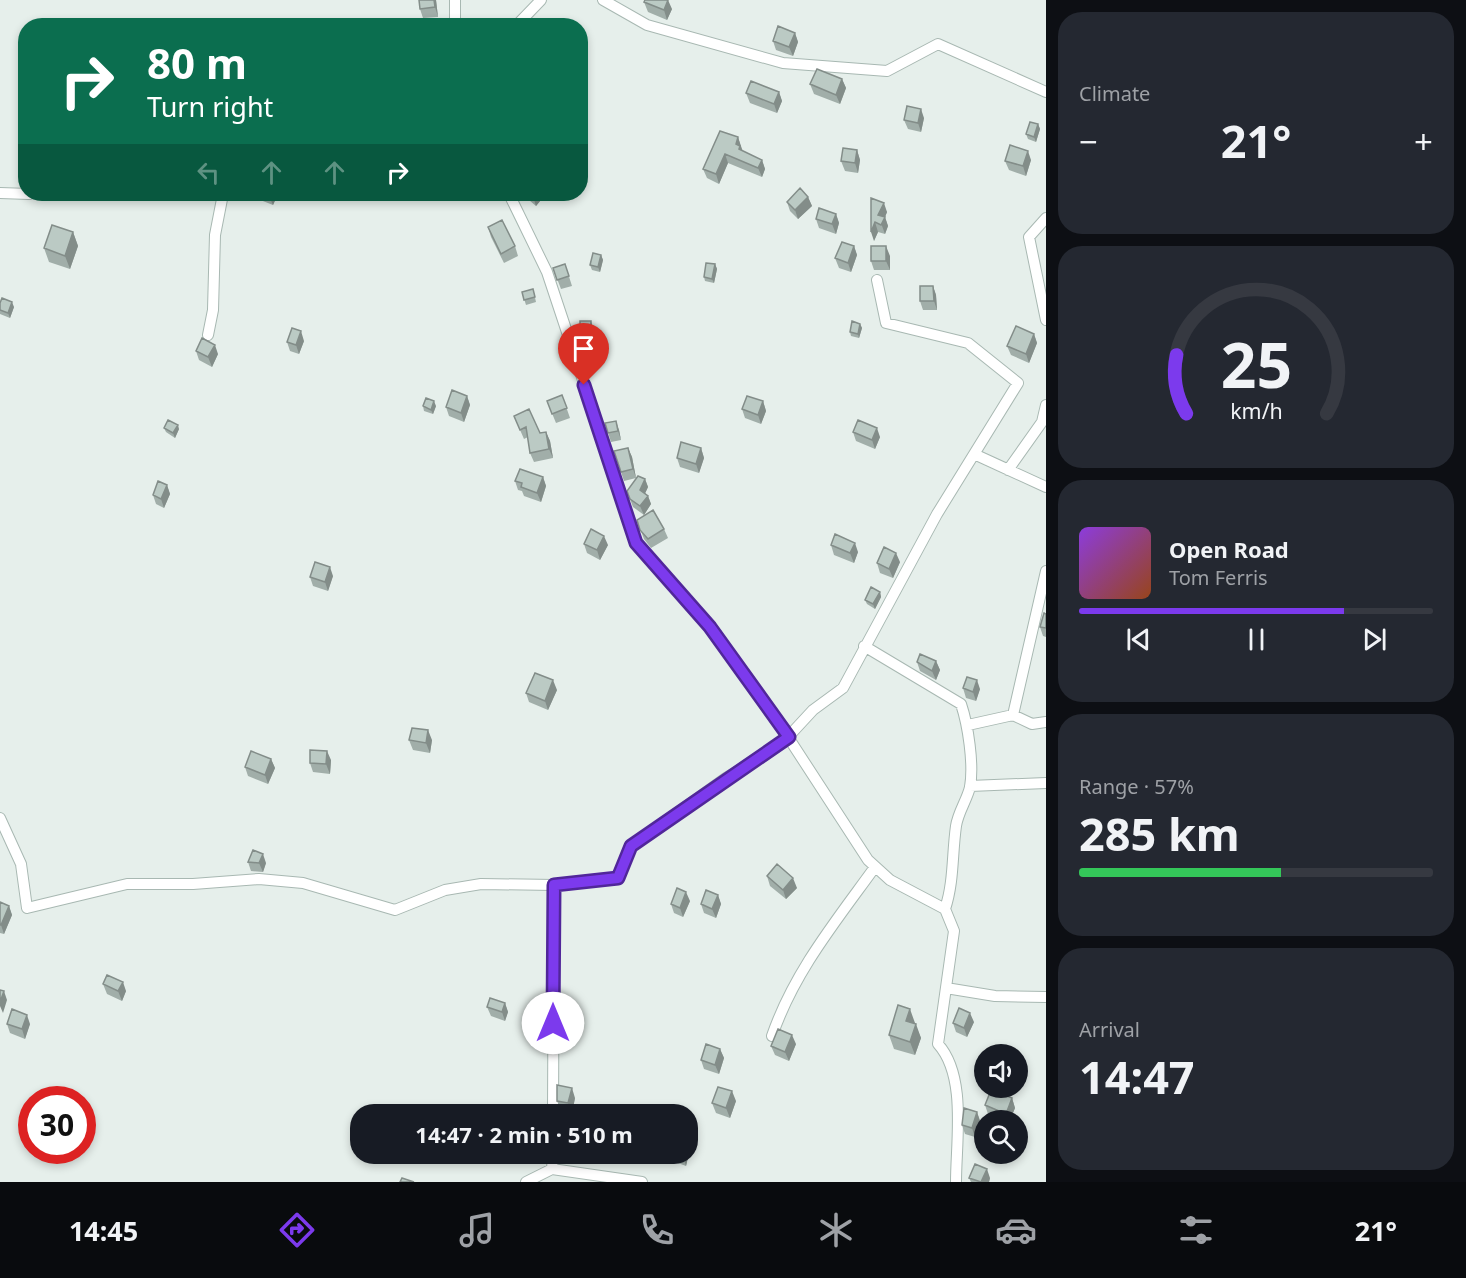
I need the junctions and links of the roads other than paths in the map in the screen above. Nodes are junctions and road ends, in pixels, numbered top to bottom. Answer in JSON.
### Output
{"nodes":[{"id":1,"x":455,"y":0,"type":"edge"},
{"id":2,"x":541,"y":0,"type":"edge"},
{"id":3,"x":603,"y":0,"type":"edge"},
{"id":4,"x":456,"y":18,"type":"edge"},
{"id":5,"x":524,"y":18,"type":"edge"},
{"id":6,"x":1046,"y":92,"type":"edge"},
{"id":7,"x":0,"y":193,"type":"edge"},
{"id":8,"x":18,"y":194,"type":"edge"},
{"id":9,"x":221,"y":201,"type":"edge"},
{"id":10,"x":512,"y":201,"type":"edge"},
{"id":11,"x":1046,"y":218,"type":"edge"},
{"id":12,"x":878,"y":280,"type":"dead end"},
{"id":13,"x":1046,"y":320,"type":"edge"},
{"id":14,"x":208,"y":334,"type":"dead end"},
{"id":15,"x":1046,"y":405,"type":"edge"},
{"id":16,"x":974,"y":454,"type":"junction"},
{"id":17,"x":1008,"y":470,"type":"junction"},
{"id":18,"x":1046,"y":487,"type":"edge"},
{"id":19,"x":1046,"y":571,"type":"edge"},
{"id":20,"x":1044,"y":587,"type":"edge"},
{"id":21,"x":864,"y":646,"type":"junction"},
{"id":22,"x":1013,"y":715,"type":"junction"},
{"id":23,"x":1046,"y":722,"type":"edge"},
{"id":24,"x":968,"y":725,"type":"junction"},
{"id":25,"x":789,"y":737,"type":"junction"},
{"id":26,"x":1046,"y":783,"type":"edge"},
{"id":27,"x":970,"y":786,"type":"junction"},
{"id":28,"x":0,"y":818,"type":"edge"},
{"id":29,"x":875,"y":867,"type":"junction"},
{"id":30,"x":554,"y":885,"type":"junction"},
{"id":31,"x":945,"y":909,"type":"junction"},
{"id":32,"x":946,"y":988,"type":"junction"},
{"id":33,"x":1046,"y":997,"type":"edge"},
{"id":34,"x":772,"y":1036,"type":"edge"},
{"id":35,"x":553,"y":1104,"type":"edge"},
{"id":36,"x":552,"y":1164,"type":"edge"},
{"id":37,"x":552,"y":1169,"type":"junction"},
{"id":38,"x":526,"y":1182,"type":"edge"},
{"id":39,"x":642,"y":1182,"type":"edge"},
{"id":40,"x":956,"y":1182,"type":"edge"}],
"edges":[{"from":1,"to":4,"type":"street"},
{"from":2,"to":5,"type":"street"},
{"from":3,"to":6,"type":"street"},
{"from":7,"to":8,"type":"street"},
{"from":9,"to":14,"type":"street"},
{"from":10,"to":25,"type":"street"},
{"from":11,"to":13,"type":"street"},
{"from":12,"to":16,"type":"street"},
{"from":15,"to":17,"type":"street"},
{"from":16,"to":17,"type":"street"},
{"from":16,"to":21,"type":"street"},
{"from":17,"to":18,"type":"street"},
{"from":19,"to":20,"type":"street"},
{"from":20,"to":22,"type":"street"},
{"from":21,"to":24,"type":"street"},
{"from":21,"to":25,"type":"street"},
{"from":22,"to":23,"type":"street"},
{"from":22,"to":24,"type":"street"},
{"from":24,"to":27,"type":"street"},
{"from":25,"to":29,"type":"street"},
{"from":25,"to":30,"type":"street"},
{"from":26,"to":27,"type":"street"},
{"from":27,"to":31,"type":"street"},
{"from":28,"to":30,"type":"street"},
{"from":29,"to":31,"type":"street"},
{"from":29,"to":34,"type":"street"},
{"from":30,"to":35,"type":"street"},
{"from":31,"to":32,"type":"street"},
{"from":32,"to":33,"type":"street"},
{"from":32,"to":40,"type":"street"},
{"from":36,"to":37,"type":"street"},
{"from":37,"to":38,"type":"street"},
{"from":37,"to":39,"type":"street"}]}
